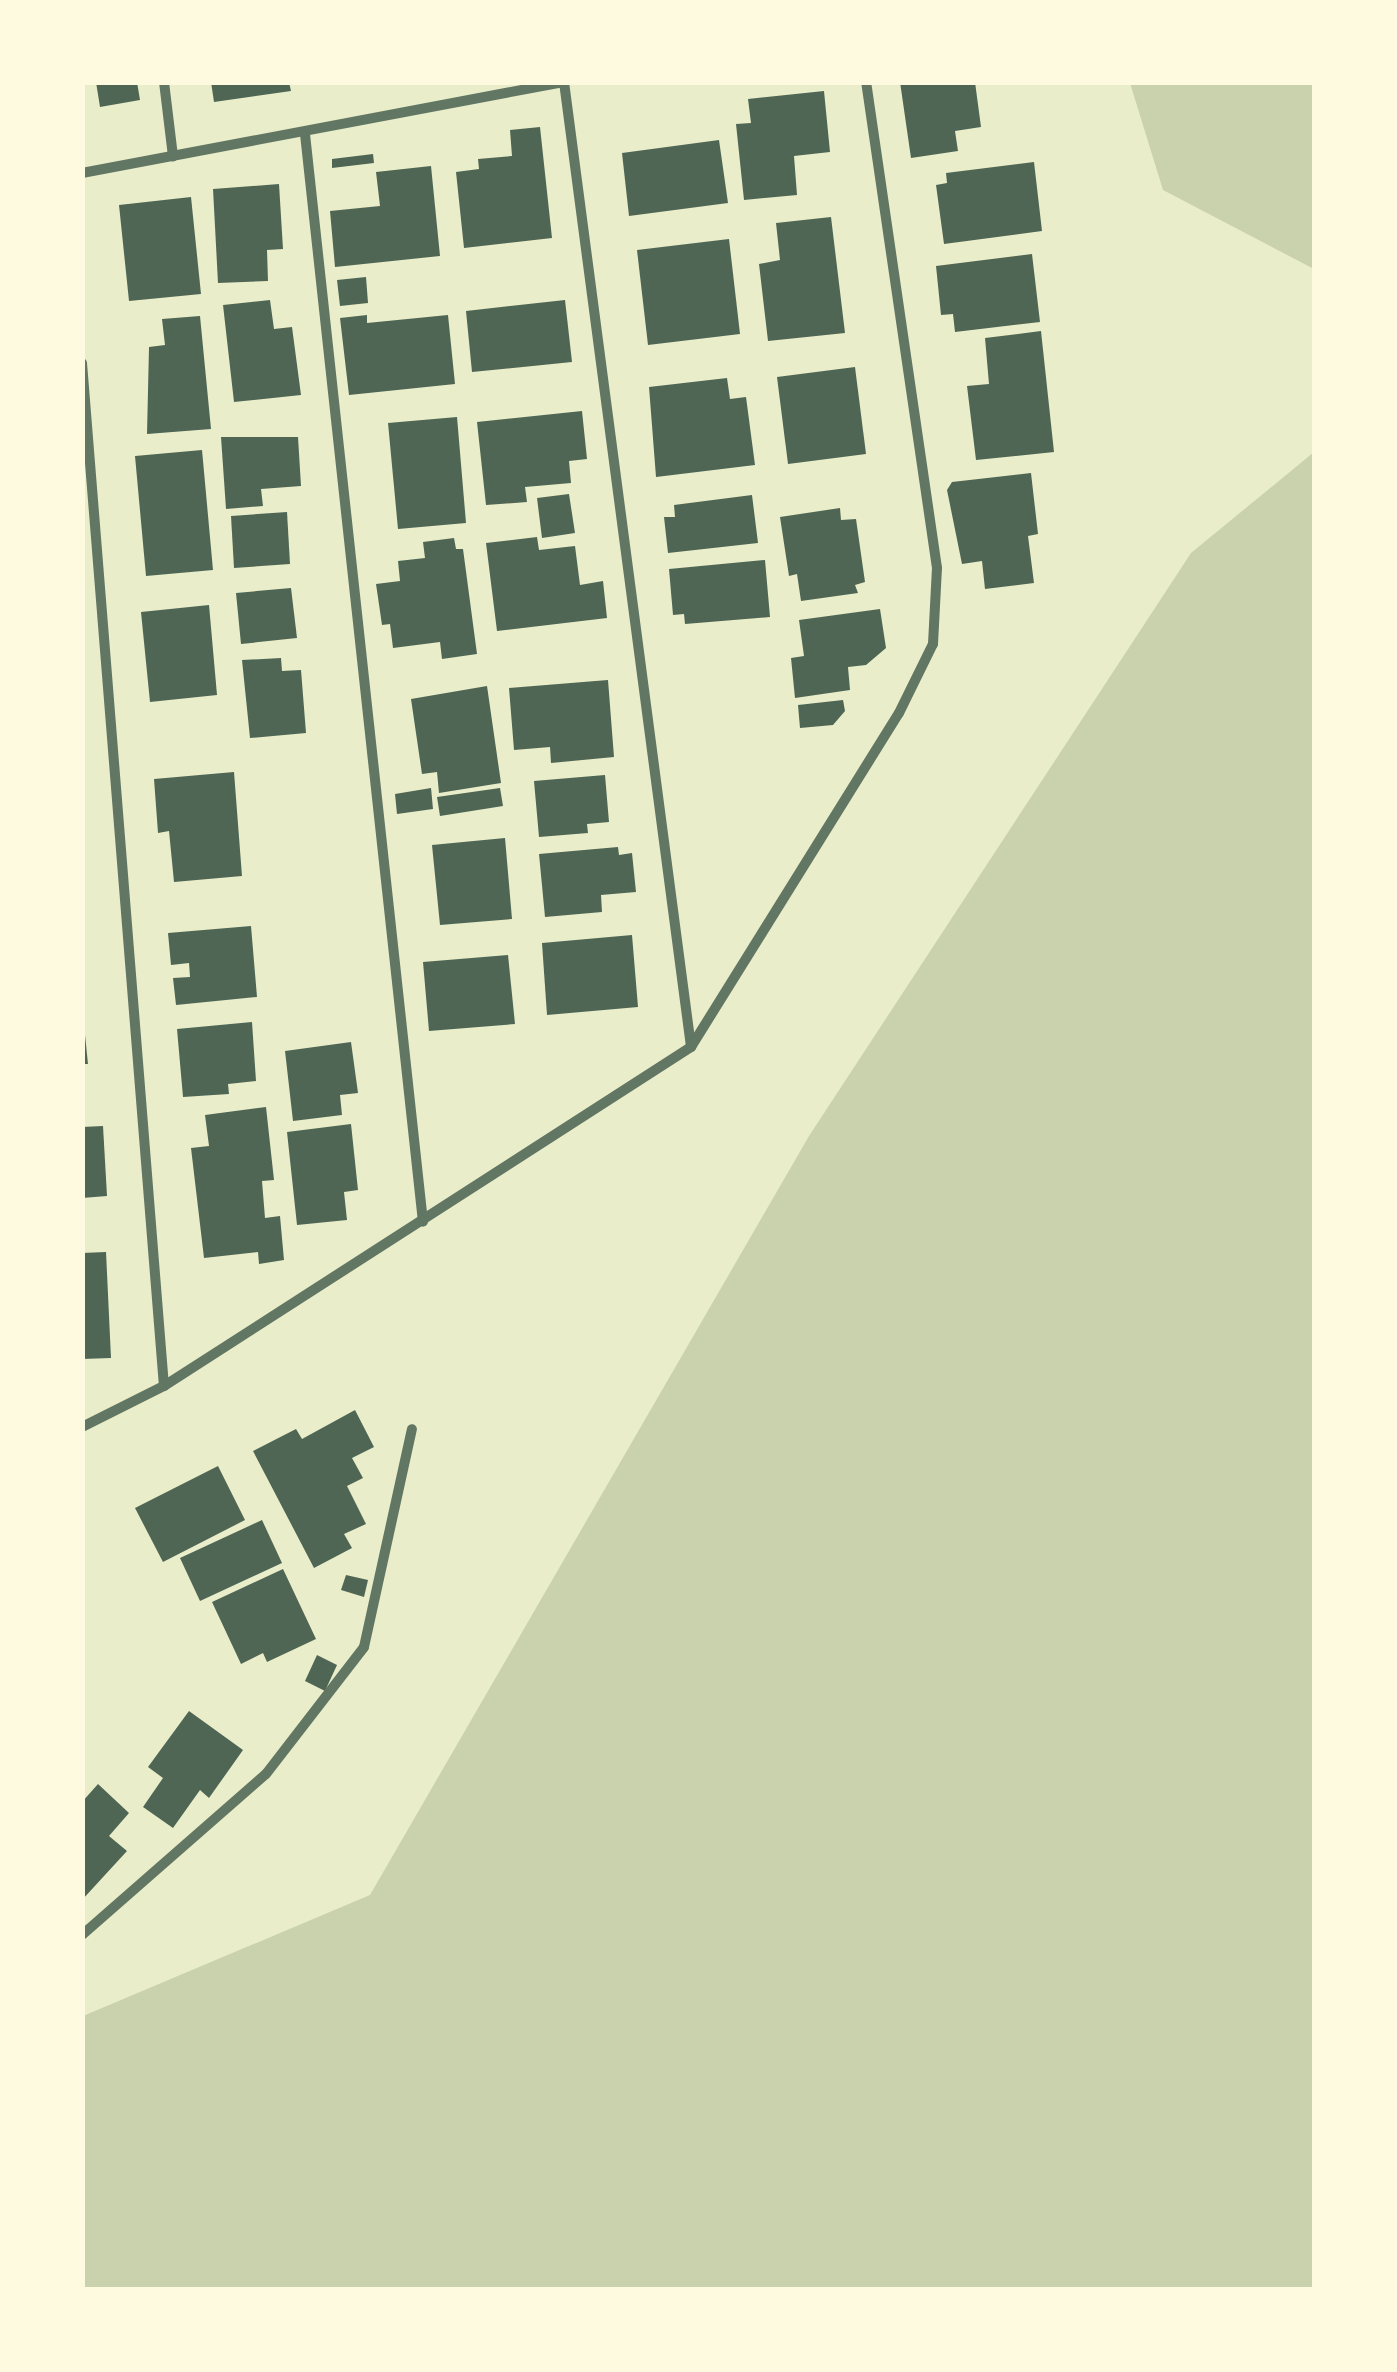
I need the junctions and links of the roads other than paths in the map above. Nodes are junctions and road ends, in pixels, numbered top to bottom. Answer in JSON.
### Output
{"nodes":[{"id":1,"x":164,"y":82,"type":"edge"},
{"id":2,"x":564,"y":82,"type":"edge"},
{"id":3,"x":866,"y":82,"type":"edge"},
{"id":4,"x":305,"y":134,"type":"junction"},
{"id":5,"x":173,"y":156,"type":"junction"},
{"id":6,"x":82,"y":173,"type":"edge"},
{"id":7,"x":82,"y":363,"type":"edge"},
{"id":8,"x":691,"y":1047,"type":"junction"},
{"id":9,"x":423,"y":1222,"type":"junction"},
{"id":10,"x":164,"y":1386,"type":"junction"},
{"id":11,"x":82,"y":1427,"type":"edge"},
{"id":12,"x":412,"y":1429,"type":"dead end"},
{"id":13,"x":82,"y":1935,"type":"edge"}],
"edges":[{"from":1,"to":5,"type":"street"},
{"from":2,"to":4,"type":"street"},
{"from":2,"to":8,"type":"street"},
{"from":3,"to":8,"type":"street"},
{"from":4,"to":5,"type":"street"},
{"from":4,"to":9,"type":"street"},
{"from":5,"to":6,"type":"street"},
{"from":7,"to":10,"type":"street"},
{"from":8,"to":9,"type":"street"},
{"from":9,"to":10,"type":"street"},
{"from":10,"to":11,"type":"street"},
{"from":12,"to":13,"type":"street"}]}
